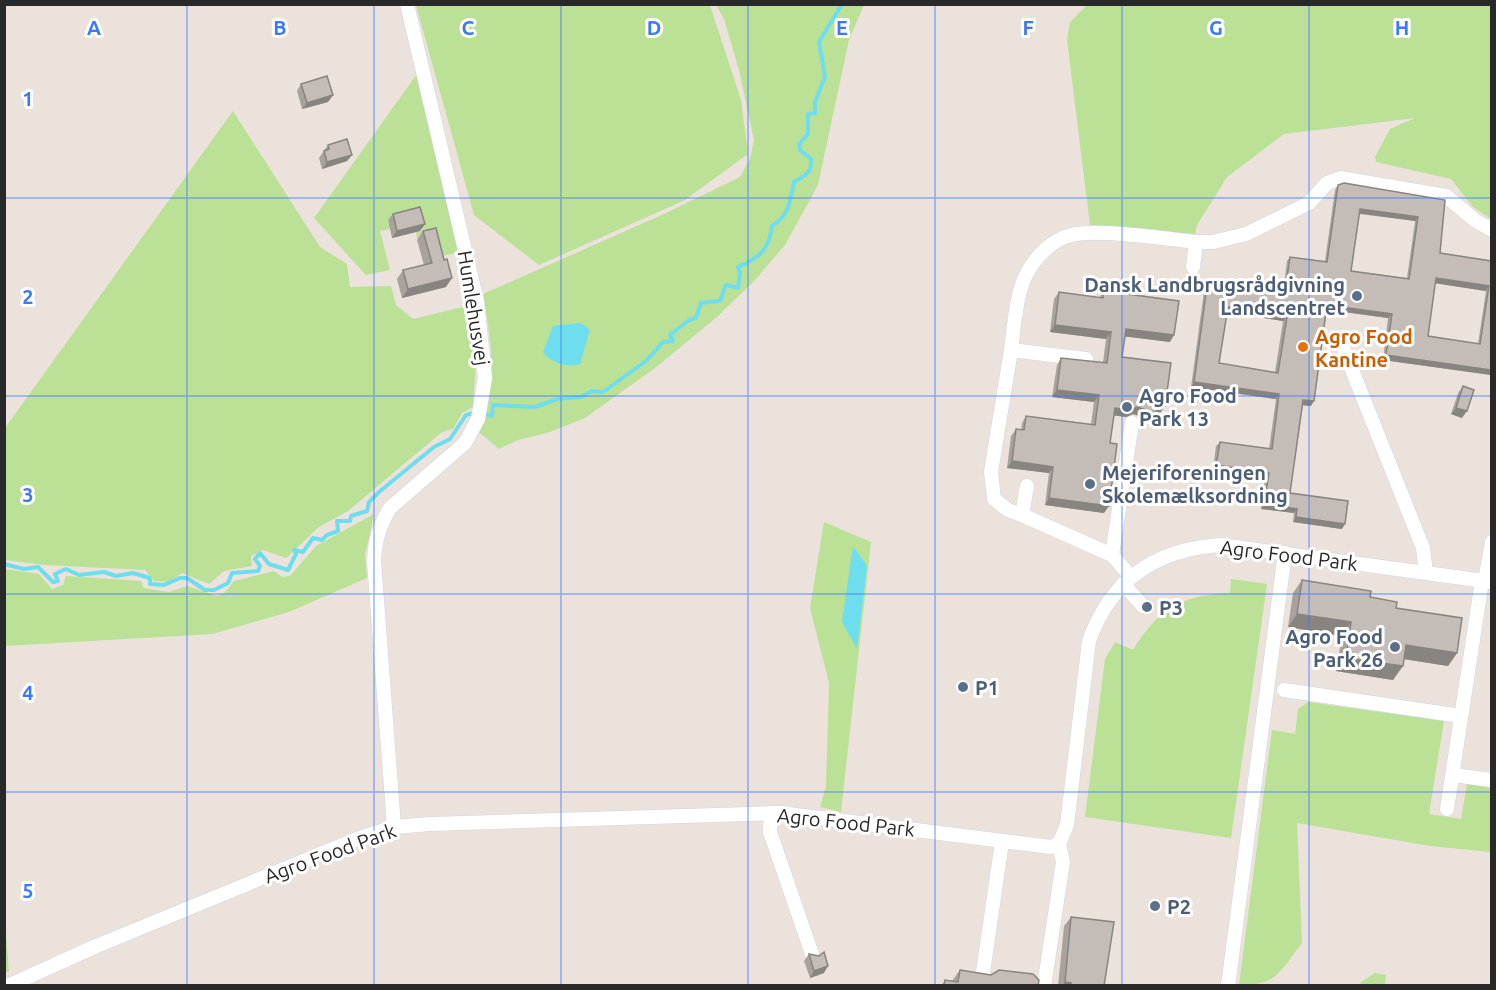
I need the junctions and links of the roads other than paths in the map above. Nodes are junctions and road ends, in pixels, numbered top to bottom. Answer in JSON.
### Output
{"nodes":[{"id":1,"x":407,"y":4,"type":"edge"},
{"id":2,"x":1491,"y":230,"type":"edge"},
{"id":3,"x":1196,"y":242,"type":"junction"},
{"id":4,"x":1193,"y":267,"type":"dead end"},
{"id":5,"x":1342,"y":345,"type":"dead end"},
{"id":6,"x":1011,"y":350,"type":"junction"},
{"id":7,"x":1086,"y":359,"type":"edge"},
{"id":8,"x":1132,"y":423,"type":"dead end"},
{"id":9,"x":1027,"y":486,"type":"dead end"},
{"id":10,"x":1022,"y":515,"type":"junction"},
{"id":11,"x":1491,"y":542,"type":"edge"},
{"id":12,"x":1285,"y":553,"type":"junction"},
{"id":13,"x":1112,"y":555,"type":"junction"},
{"id":14,"x":1426,"y":573,"type":"junction"},
{"id":15,"x":1127,"y":580,"type":"junction"},
{"id":16,"x":1486,"y":581,"type":"edge"},
{"id":17,"x":1143,"y":606,"type":"dead end"},
{"id":18,"x":1284,"y":690,"type":"dead end"},
{"id":19,"x":1461,"y":716,"type":"junction"},
{"id":20,"x":1453,"y":775,"type":"junction"},
{"id":21,"x":1491,"y":780,"type":"edge"},
{"id":22,"x":1448,"y":809,"type":"dead end"},
{"id":23,"x":771,"y":813,"type":"junction"},
{"id":24,"x":394,"y":827,"type":"junction"},
{"id":25,"x":1002,"y":842,"type":"junction"},
{"id":26,"x":1059,"y":844,"type":"junction"},
{"id":27,"x":812,"y":954,"type":"edge"},
{"id":28,"x":982,"y":979,"type":"edge"},
{"id":29,"x":8,"y":986,"type":"edge"},
{"id":30,"x":1044,"y":986,"type":"edge"},
{"id":31,"x":1228,"y":986,"type":"edge"}],
"edges":[{"from":1,"to":24,"type":"street","name":"Humlehusvej"},
{"from":2,"to":3,"type":"street"},
{"from":3,"to":4,"type":"street"},
{"from":3,"to":6,"type":"street"},
{"from":5,"to":14,"type":"street"},
{"from":6,"to":7,"type":"street"},
{"from":6,"to":10,"type":"street"},
{"from":8,"to":13,"type":"street"},
{"from":9,"to":10,"type":"street"},
{"from":10,"to":13,"type":"street"},
{"from":11,"to":16,"type":"street"},
{"from":12,"to":14,"type":"street","name":"Agro Food Park"},
{"from":12,"to":15,"type":"street","name":"Agro Food Park"},
{"from":12,"to":31,"type":"street"},
{"from":13,"to":15,"type":"street"},
{"from":14,"to":16,"type":"street","name":"Agro Food Park"},
{"from":15,"to":17,"type":"street"},
{"from":15,"to":26,"type":"street","name":"Agro Food Park"},
{"from":16,"to":19,"type":"street"},
{"from":18,"to":19,"type":"street"},
{"from":19,"to":20,"type":"street"},
{"from":20,"to":21,"type":"street"},
{"from":20,"to":22,"type":"street"},
{"from":23,"to":24,"type":"street","name":"Agro Food Park"},
{"from":23,"to":25,"type":"street","name":"Agro Food Park"},
{"from":23,"to":27,"type":"street"},
{"from":24,"to":29,"type":"street","name":"Agro Food Park"},
{"from":25,"to":26,"type":"street","name":"Agro Food Park"},
{"from":25,"to":28,"type":"street"},
{"from":26,"to":30,"type":"street"}]}
